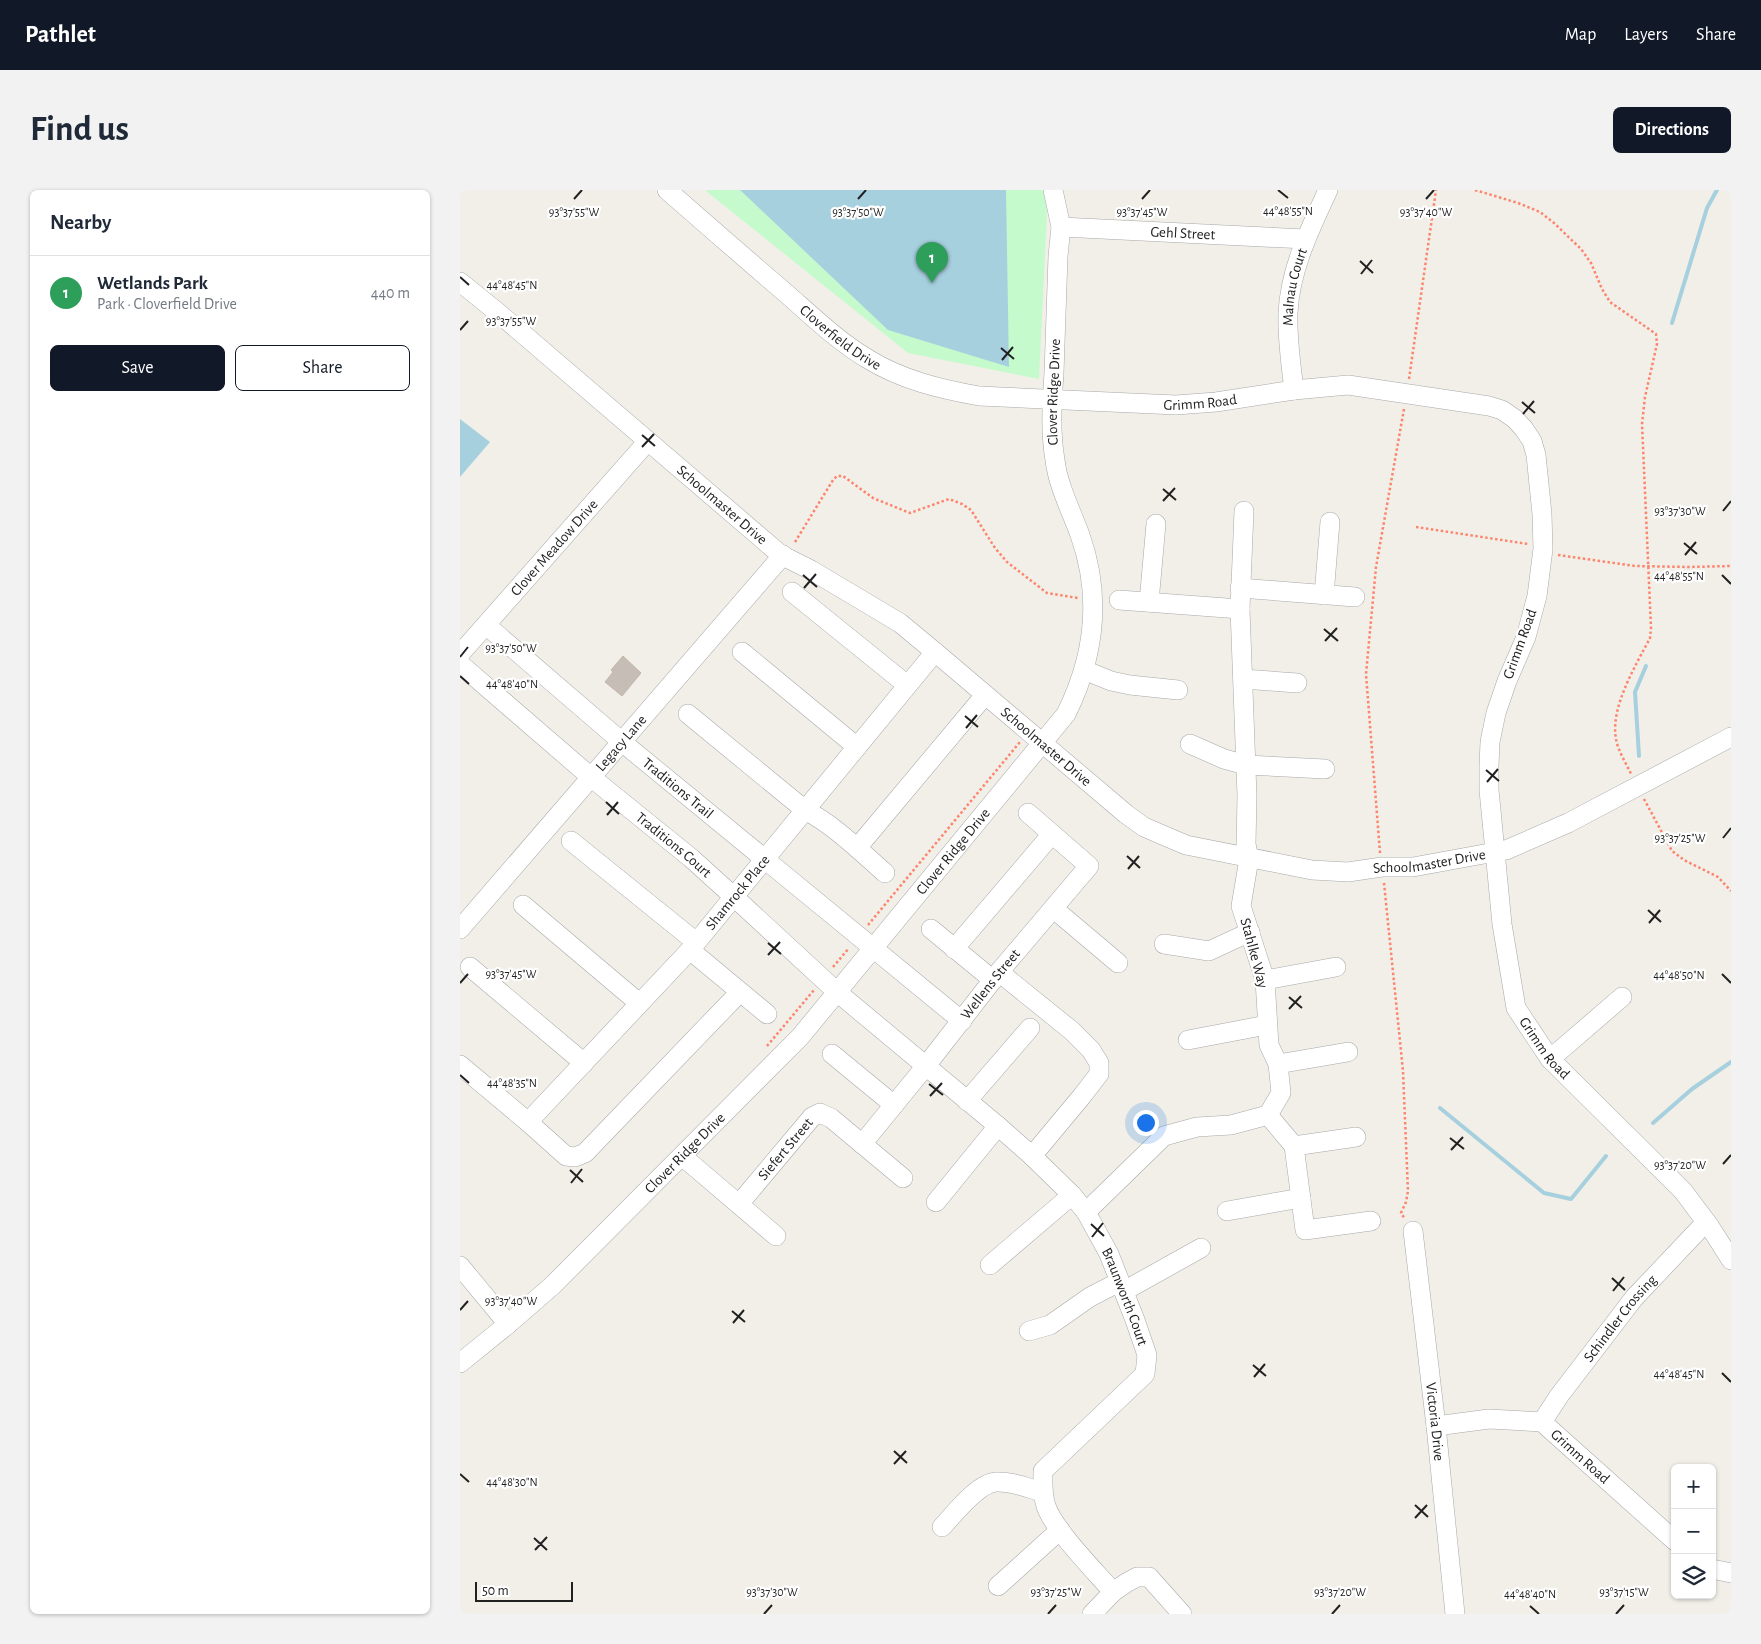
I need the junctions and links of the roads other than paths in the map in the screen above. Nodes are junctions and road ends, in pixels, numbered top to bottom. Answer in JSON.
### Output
{"nodes":[{"id":1,"x":667,"y":190,"type":"edge"},
{"id":2,"x":1054,"y":190,"type":"edge"},
{"id":3,"x":1328,"y":190,"type":"edge"},
{"id":4,"x":1061,"y":227,"type":"junction"},
{"id":5,"x":1305,"y":239,"type":"junction"},
{"id":6,"x":460,"y":282,"type":"edge"},
{"id":7,"x":1294,"y":390,"type":"junction"},
{"id":8,"x":1053,"y":398,"type":"junction"},
{"id":9,"x":648,"y":441,"type":"junction"},
{"id":10,"x":1244,"y":511,"type":"dead end"},
{"id":11,"x":1330,"y":522,"type":"dead end"},
{"id":12,"x":1156,"y":524,"type":"dead end"},
{"id":13,"x":789,"y":549,"type":"junction"},
{"id":14,"x":1240,"y":588,"type":"junction"},
{"id":15,"x":792,"y":592,"type":"dead end"},
{"id":16,"x":1324,"y":595,"type":"junction"},
{"id":17,"x":1355,"y":597,"type":"dead end"},
{"id":18,"x":1119,"y":600,"type":"dead end"},
{"id":19,"x":1149,"y":602,"type":"junction"},
{"id":20,"x":1240,"y":609,"type":"junction"},
{"id":21,"x":486,"y":625,"type":"junction"},
{"id":22,"x":742,"y":652,"type":"dead end"},
{"id":23,"x":935,"y":652,"type":"junction"},
{"id":24,"x":460,"y":654,"type":"edge"},
{"id":25,"x":460,"y":664,"type":"edge"},
{"id":26,"x":1084,"y":670,"type":"junction"},
{"id":27,"x":1243,"y":679,"type":"junction"},
{"id":28,"x":1297,"y":684,"type":"dead end"},
{"id":29,"x":907,"y":685,"type":"junction"},
{"id":30,"x":1178,"y":690,"type":"dead end"},
{"id":31,"x":985,"y":695,"type":"junction"},
{"id":32,"x":688,"y":714,"type":"dead end"},
{"id":33,"x":1731,"y":737,"type":"edge"},
{"id":34,"x":622,"y":742,"type":"junction"},
{"id":35,"x":1043,"y":744,"type":"junction"},
{"id":36,"x":1190,"y":744,"type":"dead end"},
{"id":37,"x":857,"y":747,"type":"junction"},
{"id":38,"x":1246,"y":765,"type":"junction"},
{"id":39,"x":1325,"y":769,"type":"dead end"},
{"id":40,"x":591,"y":777,"type":"junction"},
{"id":41,"x":805,"y":810,"type":"junction"},
{"id":42,"x":1028,"y":813,"type":"dead end"},
{"id":43,"x":1052,"y":834,"type":"junction"},
{"id":44,"x":571,"y":841,"type":"dead end"},
{"id":45,"x":857,"y":848,"type":"junction"},
{"id":46,"x":1494,"y":852,"type":"junction"},
{"id":47,"x":1249,"y":859,"type":"junction"},
{"id":48,"x":763,"y":860,"type":"junction"},
{"id":49,"x":885,"y":872,"type":"dead end"},
{"id":50,"x":733,"y":896,"type":"junction"},
{"id":51,"x":523,"y":906,"type":"dead end"},
{"id":52,"x":1054,"y":908,"type":"junction"},
{"id":53,"x":460,"y":929,"type":"edge"},
{"id":54,"x":931,"y":930,"type":"dead end"},
{"id":55,"x":1250,"y":932,"type":"junction"},
{"id":56,"x":1164,"y":944,"type":"dead end"},
{"id":57,"x":693,"y":946,"type":"junction"},
{"id":58,"x":873,"y":948,"type":"junction"},
{"id":59,"x":954,"y":949,"type":"junction"},
{"id":60,"x":1118,"y":963,"type":"dead end"},
{"id":61,"x":470,"y":967,"type":"dead end"},
{"id":62,"x":1336,"y":967,"type":"dead end"},
{"id":63,"x":996,"y":976,"type":"junction"},
{"id":64,"x":1265,"y":980,"type":"junction"},
{"id":65,"x":740,"y":992,"type":"junction"},
{"id":66,"x":836,"y":992,"type":"junction"},
{"id":67,"x":1622,"y":997,"type":"dead end"},
{"id":68,"x":639,"y":1003,"type":"junction"},
{"id":69,"x":767,"y":1014,"type":"dead end"},
{"id":70,"x":962,"y":1021,"type":"junction"},
{"id":71,"x":1267,"y":1025,"type":"junction"},
{"id":72,"x":1030,"y":1028,"type":"dead end"},
{"id":73,"x":1188,"y":1040,"type":"dead end"},
{"id":74,"x":1348,"y":1052,"type":"dead end"},
{"id":75,"x":832,"y":1054,"type":"dead end"},
{"id":76,"x":1550,"y":1059,"type":"junction"},
{"id":77,"x":584,"y":1063,"type":"junction"},
{"id":78,"x":1278,"y":1064,"type":"junction"},
{"id":79,"x":460,"y":1065,"type":"edge"},
{"id":80,"x":925,"y":1067,"type":"junction"},
{"id":81,"x":967,"y":1101,"type":"junction"},
{"id":82,"x":894,"y":1106,"type":"junction"},
{"id":83,"x":1268,"y":1115,"type":"junction"},
{"id":84,"x":528,"y":1122,"type":"junction"},
{"id":85,"x":998,"y":1126,"type":"junction"},
{"id":86,"x":1356,"y":1138,"type":"dead end"},
{"id":87,"x":862,"y":1144,"type":"junction"},
{"id":88,"x":1294,"y":1146,"type":"junction"},
{"id":89,"x":682,"y":1156,"type":"junction"},
{"id":90,"x":1032,"y":1156,"type":"junction"},
{"id":91,"x":903,"y":1178,"type":"dead end"},
{"id":92,"x":1072,"y":1195,"type":"junction"},
{"id":93,"x":1301,"y":1198,"type":"junction"},
{"id":94,"x":936,"y":1202,"type":"dead end"},
{"id":95,"x":739,"y":1204,"type":"junction"},
{"id":96,"x":1227,"y":1211,"type":"dead end"},
{"id":97,"x":1086,"y":1212,"type":"junction"},
{"id":98,"x":1371,"y":1221,"type":"dead end"},
{"id":99,"x":1706,"y":1222,"type":"junction"},
{"id":100,"x":1413,"y":1231,"type":"road end"},
{"id":101,"x":776,"y":1236,"type":"dead end"},
{"id":102,"x":1201,"y":1248,"type":"dead end"},
{"id":103,"x":1731,"y":1260,"type":"edge"},
{"id":104,"x":990,"y":1265,"type":"dead end"},
{"id":105,"x":460,"y":1266,"type":"edge"},
{"id":106,"x":1121,"y":1287,"type":"junction"},
{"id":107,"x":508,"y":1324,"type":"junction"},
{"id":108,"x":1029,"y":1331,"type":"dead end"},
{"id":109,"x":460,"y":1363,"type":"edge"},
{"id":110,"x":1542,"y":1422,"type":"junction"},
{"id":111,"x":1436,"y":1426,"type":"junction"},
{"id":112,"x":1042,"y":1492,"type":"junction"},
{"id":113,"x":942,"y":1527,"type":"dead end"},
{"id":114,"x":1060,"y":1530,"type":"junction"},
{"id":115,"x":1671,"y":1536,"type":"edge"},
{"id":116,"x":1716,"y":1571,"type":"edge"},
{"id":117,"x":1731,"y":1573,"type":"edge"},
{"id":118,"x":998,"y":1586,"type":"dead end"},
{"id":119,"x":1113,"y":1592,"type":"junction"},
{"id":120,"x":1092,"y":1614,"type":"edge"},
{"id":121,"x":1182,"y":1614,"type":"edge"},
{"id":122,"x":1455,"y":1614,"type":"edge"}],
"edges":[{"from":1,"to":8,"type":"street","name":"Cloverfield Drive"},
{"from":2,"to":4,"type":"street","name":"Clover Ridge Drive"},
{"from":3,"to":5,"type":"street","name":"Malnau Court"},
{"from":4,"to":5,"type":"street","name":"Gehl Street"},
{"from":4,"to":8,"type":"street","name":"Clover Ridge Drive"},
{"from":5,"to":7,"type":"street","name":"Malnau Court"},
{"from":6,"to":9,"type":"street","name":"Schoolmaster Drive"},
{"from":7,"to":8,"type":"street","name":"Grimm Road"},
{"from":7,"to":46,"type":"street","name":"Grimm Road"},
{"from":8,"to":26,"type":"street","name":"Clover Ridge Drive"},
{"from":9,"to":13,"type":"street","name":"Schoolmaster Drive"},
{"from":9,"to":21,"type":"street","name":"Clover Meadow Drive"},
{"from":10,"to":14,"type":"street","name":"Stahlke Way"},
{"from":11,"to":16,"type":"street"},
{"from":12,"to":19,"type":"street"},
{"from":13,"to":23,"type":"street","name":"Schoolmaster Drive"},
{"from":13,"to":34,"type":"street","name":"Legacy Lane"},
{"from":14,"to":16,"type":"street"},
{"from":14,"to":20,"type":"street","name":"Stahlke Way"},
{"from":15,"to":29,"type":"street"},
{"from":16,"to":17,"type":"street"},
{"from":18,"to":19,"type":"street"},
{"from":19,"to":20,"type":"street"},
{"from":20,"to":27,"type":"street","name":"Stahlke Way"},
{"from":21,"to":24,"type":"street","name":"Clover Meadow Drive"},
{"from":21,"to":34,"type":"street","name":"Traditions Trail"},
{"from":22,"to":37,"type":"street"},
{"from":23,"to":29,"type":"street","name":"Shamrock Place"},
{"from":23,"to":31,"type":"street","name":"Schoolmaster Drive"},
{"from":25,"to":40,"type":"street","name":"Traditions Court"},
{"from":26,"to":30,"type":"street"},
{"from":26,"to":35,"type":"street","name":"Clover Ridge Drive"},
{"from":27,"to":28,"type":"street"},
{"from":27,"to":38,"type":"street","name":"Stahlke Way"},
{"from":29,"to":37,"type":"street","name":"Shamrock Place"},
{"from":31,"to":35,"type":"street","name":"Schoolmaster Drive"},
{"from":31,"to":45,"type":"street"},
{"from":32,"to":41,"type":"street"},
{"from":33,"to":46,"type":"street","name":"Schoolmaster Drive"},
{"from":34,"to":40,"type":"street","name":"Legacy Lane"},
{"from":34,"to":48,"type":"street","name":"Traditions Trail"},
{"from":35,"to":47,"type":"street","name":"Schoolmaster Drive"},
{"from":35,"to":58,"type":"street","name":"Clover Ridge Drive"},
{"from":36,"to":38,"type":"street"},
{"from":37,"to":41,"type":"street","name":"Shamrock Place"},
{"from":38,"to":39,"type":"street"},
{"from":38,"to":47,"type":"street","name":"Stahlke Way"},
{"from":40,"to":50,"type":"street","name":"Traditions Court"},
{"from":40,"to":53,"type":"street","name":"Legacy Lane"},
{"from":41,"to":45,"type":"street"},
{"from":41,"to":48,"type":"street","name":"Shamrock Place"},
{"from":42,"to":43,"type":"street"},
{"from":43,"to":52,"type":"street","name":"Wellens Street"},
{"from":43,"to":59,"type":"street"},
{"from":44,"to":57,"type":"street"},
{"from":45,"to":49,"type":"street"},
{"from":46,"to":47,"type":"street","name":"Schoolmaster Drive"},
{"from":46,"to":76,"type":"street","name":"Grimm Road"},
{"from":47,"to":55,"type":"street","name":"Stahlke Way"},
{"from":48,"to":50,"type":"street","name":"Shamrock Place"},
{"from":48,"to":58,"type":"street","name":"Traditions Trail"},
{"from":50,"to":57,"type":"street","name":"Shamrock Place"},
{"from":50,"to":66,"type":"street","name":"Traditions Court"},
{"from":51,"to":68,"type":"street"},
{"from":52,"to":60,"type":"street"},
{"from":52,"to":63,"type":"street","name":"Wellens Street"},
{"from":54,"to":59,"type":"street"},
{"from":55,"to":56,"type":"street"},
{"from":55,"to":64,"type":"street","name":"Stahlke Way"},
{"from":57,"to":65,"type":"street"},
{"from":57,"to":68,"type":"street","name":"Shamrock Place"},
{"from":58,"to":66,"type":"street","name":"Clover Ridge Drive"},
{"from":58,"to":70,"type":"street"},
{"from":59,"to":63,"type":"street"},
{"from":61,"to":77,"type":"street"},
{"from":62,"to":64,"type":"street"},
{"from":63,"to":70,"type":"street","name":"Wellens Street"},
{"from":63,"to":90,"type":"street"},
{"from":64,"to":71,"type":"street","name":"Stahlke Way"},
{"from":65,"to":69,"type":"street"},
{"from":65,"to":84,"type":"street"},
{"from":66,"to":80,"type":"street","name":"Braunworth Court"},
{"from":66,"to":89,"type":"street","name":"Clover Ridge Drive"},
{"from":67,"to":76,"type":"street"},
{"from":68,"to":77,"type":"street","name":"Shamrock Place"},
{"from":70,"to":80,"type":"street","name":"Wellens Street"},
{"from":71,"to":73,"type":"street"},
{"from":71,"to":78,"type":"street","name":"Stahlke Way"},
{"from":72,"to":81,"type":"street"},
{"from":74,"to":78,"type":"street"},
{"from":75,"to":82,"type":"street"},
{"from":76,"to":99,"type":"street","name":"Grimm Road"},
{"from":77,"to":84,"type":"street","name":"Shamrock Place"},
{"from":78,"to":83,"type":"street","name":"Stahlke Way"},
{"from":79,"to":84,"type":"street"},
{"from":80,"to":81,"type":"street","name":"Braunworth Court"},
{"from":80,"to":82,"type":"street","name":"Wellens Street"},
{"from":81,"to":85,"type":"street","name":"Braunworth Court"},
{"from":82,"to":87,"type":"street"},
{"from":83,"to":88,"type":"street"},
{"from":83,"to":97,"type":"street"},
{"from":85,"to":90,"type":"street","name":"Braunworth Court"},
{"from":85,"to":94,"type":"street"},
{"from":86,"to":88,"type":"street"},
{"from":87,"to":91,"type":"street","name":"Siefert Street"},
{"from":87,"to":95,"type":"street","name":"Siefert Street"},
{"from":88,"to":93,"type":"street"},
{"from":89,"to":95,"type":"street"},
{"from":89,"to":107,"type":"street","name":"Clover Ridge Drive"},
{"from":90,"to":92,"type":"street","name":"Braunworth Court"},
{"from":92,"to":97,"type":"street","name":"Braunworth Court"},
{"from":92,"to":104,"type":"street"},
{"from":93,"to":96,"type":"street"},
{"from":93,"to":98,"type":"street"},
{"from":95,"to":101,"type":"street"},
{"from":97,"to":106,"type":"street","name":"Braunworth Court"},
{"from":99,"to":103,"type":"street","name":"Grimm Road"},
{"from":99,"to":110,"type":"street","name":"Schindler Crossing"},
{"from":100,"to":111,"type":"street","name":"Victoria Drive"},
{"from":102,"to":106,"type":"street"},
{"from":105,"to":107,"type":"street"},
{"from":106,"to":108,"type":"street"},
{"from":106,"to":112,"type":"street","name":"Braunworth Court"},
{"from":107,"to":109,"type":"street","name":"Clover Ridge Drive"},
{"from":110,"to":111,"type":"street","name":"Grimm Road"},
{"from":110,"to":115,"type":"street","name":"Grimm Road"},
{"from":111,"to":122,"type":"street","name":"Victoria Drive"},
{"from":112,"to":113,"type":"street"},
{"from":112,"to":114,"type":"street"},
{"from":114,"to":118,"type":"street"},
{"from":114,"to":119,"type":"street"},
{"from":116,"to":117,"type":"street"},
{"from":119,"to":120,"type":"street"},
{"from":119,"to":121,"type":"street"}]}
